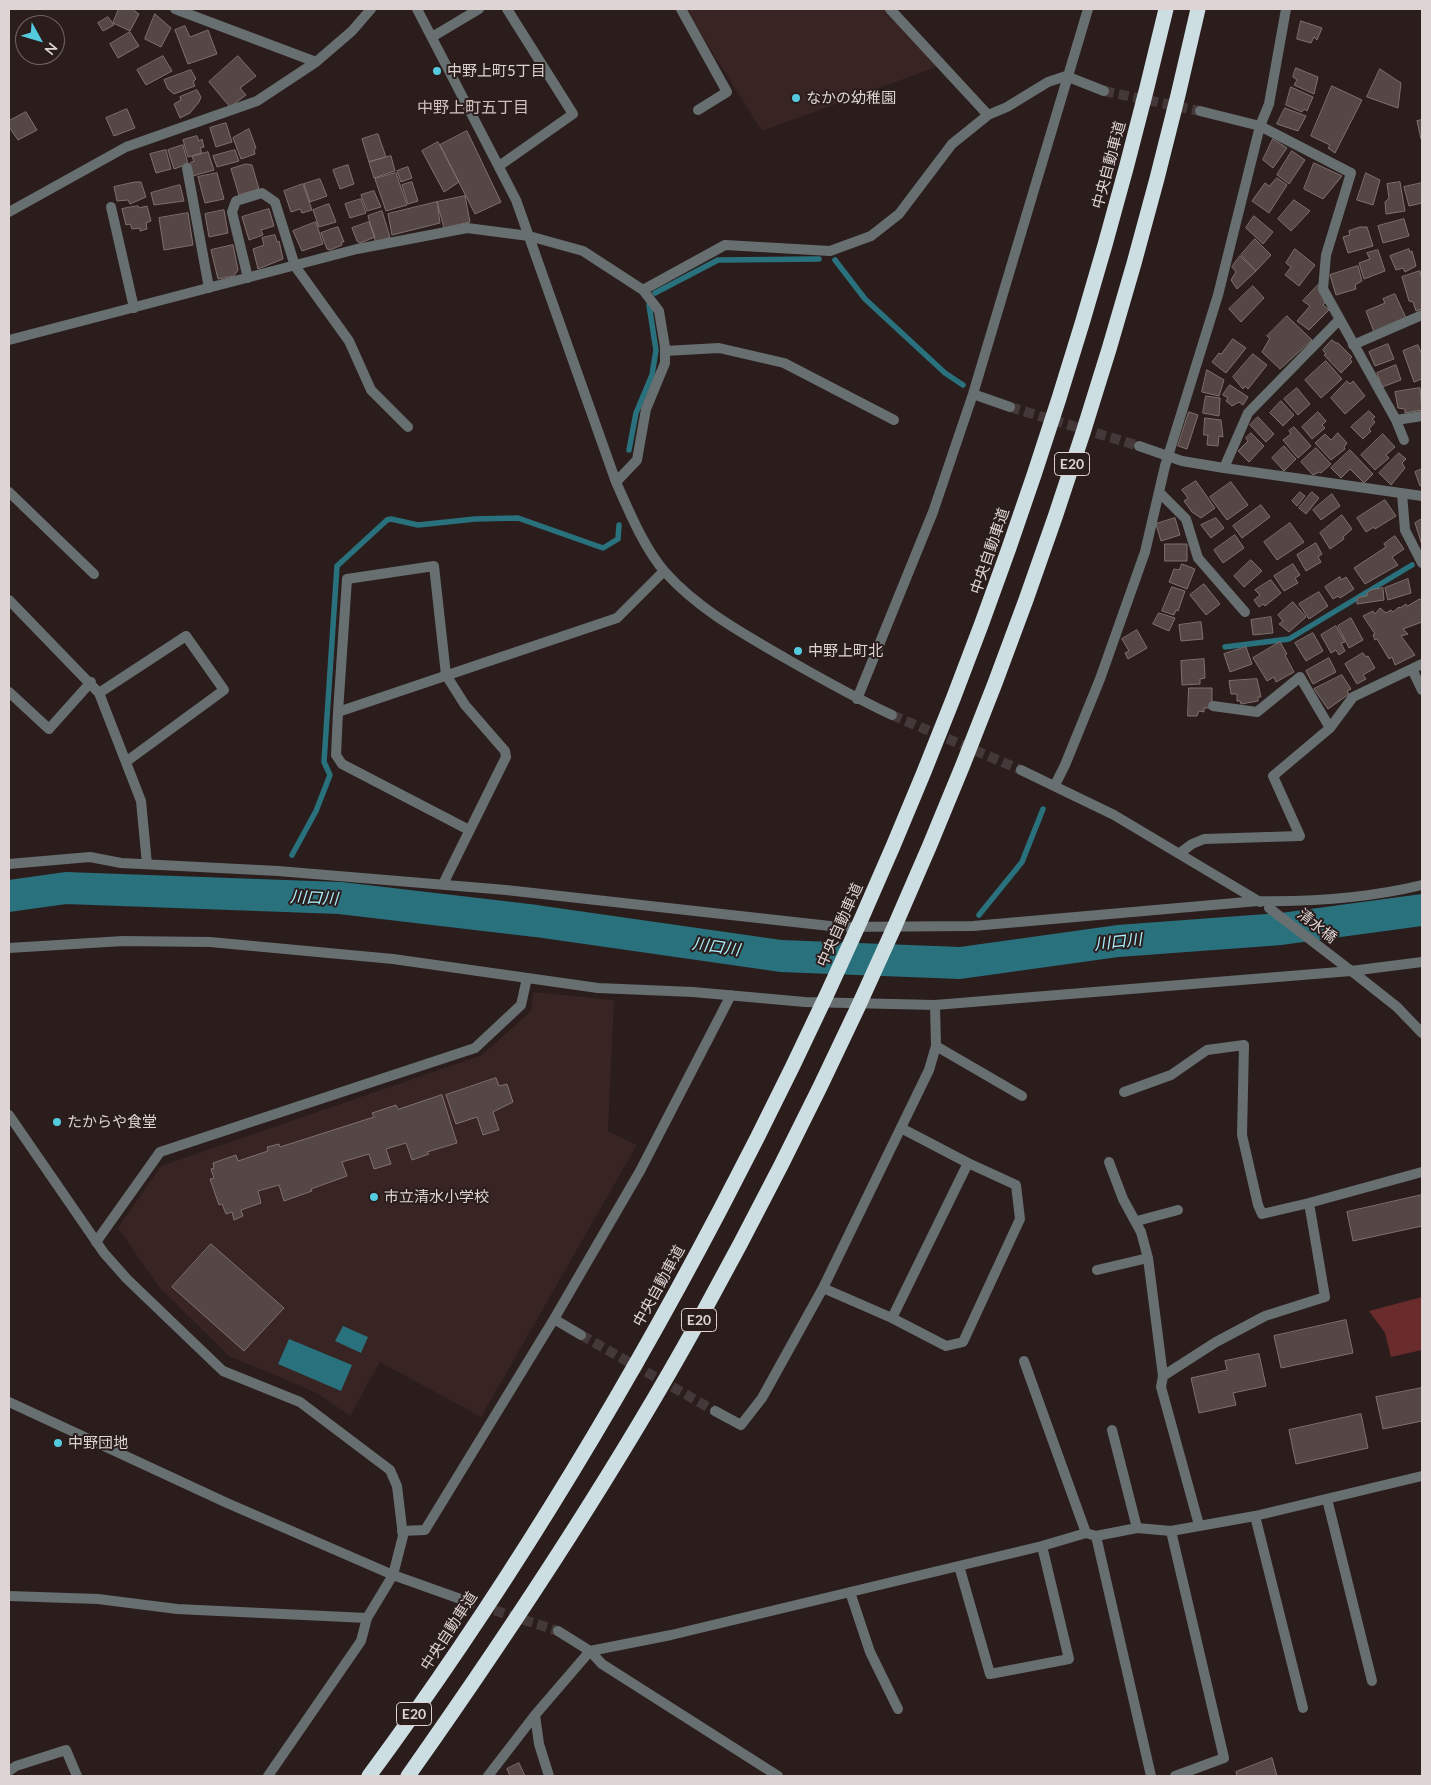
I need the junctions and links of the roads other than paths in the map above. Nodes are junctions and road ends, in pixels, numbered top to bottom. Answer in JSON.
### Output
{"nodes":[{"id":1,"x":371,"y":9,"type":"edge"},
{"id":2,"x":417,"y":9,"type":"edge"},
{"id":3,"x":479,"y":9,"type":"edge"},
{"id":4,"x":507,"y":9,"type":"edge"},
{"id":5,"x":681,"y":9,"type":"edge"},
{"id":6,"x":890,"y":9,"type":"edge"},
{"id":7,"x":1088,"y":9,"type":"edge"},
{"id":8,"x":1166,"y":9,"type":"edge"},
{"id":9,"x":1198,"y":9,"type":"edge"},
{"id":10,"x":1286,"y":9,"type":"edge"},
{"id":11,"x":178,"y":10,"type":"edge"},
{"id":12,"x":432,"y":38,"type":"junction"},
{"id":13,"x":316,"y":62,"type":"junction"},
{"id":14,"x":1066,"y":76,"type":"junction"},
{"id":15,"x":1104,"y":91,"type":"tunnel mouth"},
{"id":16,"x":698,"y":110,"type":"dead end"},
{"id":17,"x":1200,"y":112,"type":"tunnel mouth"},
{"id":18,"x":988,"y":115,"type":"junction"},
{"id":19,"x":1260,"y":126,"type":"junction"},
{"id":20,"x":499,"y":166,"type":"junction"},
{"id":21,"x":187,"y":168,"type":"dead end"},
{"id":22,"x":111,"y":207,"type":"dead end"},
{"id":23,"x":9,"y":212,"type":"edge"},
{"id":24,"x":529,"y":236,"type":"junction"},
{"id":25,"x":295,"y":266,"type":"junction"},
{"id":26,"x":248,"y":278,"type":"junction"},
{"id":27,"x":209,"y":288,"type":"junction"},
{"id":28,"x":643,"y":290,"type":"junction"},
{"id":29,"x":134,"y":308,"type":"junction"},
{"id":30,"x":1422,"y":315,"type":"edge"},
{"id":31,"x":1339,"y":320,"type":"junction"},
{"id":32,"x":9,"y":340,"type":"edge"},
{"id":33,"x":1353,"y":345,"type":"junction"},
{"id":34,"x":665,"y":351,"type":"junction"},
{"id":35,"x":973,"y":394,"type":"junction"},
{"id":36,"x":1010,"y":407,"type":"tunnel mouth"},
{"id":37,"x":1422,"y":416,"type":"edge"},
{"id":38,"x":894,"y":420,"type":"dead end"},
{"id":39,"x":1396,"y":420,"type":"junction"},
{"id":40,"x":408,"y":427,"type":"dead end"},
{"id":41,"x":1404,"y":440,"type":"dead end"},
{"id":42,"x":1139,"y":446,"type":"tunnel mouth"},
{"id":43,"x":1168,"y":456,"type":"junction"},
{"id":44,"x":1224,"y":468,"type":"junction"},
{"id":45,"x":616,"y":482,"type":"junction"},
{"id":46,"x":9,"y":492,"type":"edge"},
{"id":47,"x":1160,"y":493,"type":"junction"},
{"id":48,"x":1402,"y":494,"type":"junction"},
{"id":49,"x":1422,"y":496,"type":"edge"},
{"id":50,"x":1422,"y":563,"type":"edge"},
{"id":51,"x":664,"y":571,"type":"junction"},
{"id":52,"x":94,"y":574,"type":"dead end"},
{"id":53,"x":9,"y":600,"type":"edge"},
{"id":54,"x":1245,"y":612,"type":"dead end"},
{"id":55,"x":1422,"y":664,"type":"edge"},
{"id":56,"x":1412,"y":669,"type":"junction"},
{"id":57,"x":446,"y":675,"type":"junction"},
{"id":58,"x":91,"y":682,"type":"junction"},
{"id":59,"x":1422,"y":690,"type":"edge"},
{"id":60,"x":9,"y":692,"type":"edge"},
{"id":61,"x":99,"y":693,"type":"junction"},
{"id":62,"x":857,"y":699,"type":"junction"},
{"id":63,"x":1213,"y":706,"type":"dead end"},
{"id":64,"x":338,"y":712,"type":"junction"},
{"id":65,"x":892,"y":715,"type":"tunnel mouth"},
{"id":66,"x":1330,"y":728,"type":"junction"},
{"id":67,"x":127,"y":761,"type":"junction"},
{"id":68,"x":1020,"y":770,"type":"tunnel mouth"},
{"id":69,"x":1055,"y":785,"type":"junction"},
{"id":70,"x":469,"y":830,"type":"junction"},
{"id":71,"x":1180,"y":853,"type":"junction"},
{"id":72,"x":9,"y":864,"type":"edge"},
{"id":73,"x":147,"y":864,"type":"junction"},
{"id":74,"x":442,"y":884,"type":"junction"},
{"id":75,"x":1422,"y":885,"type":"edge"},
{"id":76,"x":1258,"y":901,"type":"junction"},
{"id":77,"x":9,"y":948,"type":"edge"},
{"id":78,"x":1422,"y":962,"type":"edge"},
{"id":79,"x":1348,"y":969,"type":"junction"},
{"id":80,"x":527,"y":978,"type":"junction"},
{"id":81,"x":731,"y":995,"type":"junction"},
{"id":82,"x":934,"y":1005,"type":"junction"},
{"id":83,"x":1420,"y":1027,"type":"edge"},
{"id":84,"x":936,"y":1046,"type":"junction"},
{"id":85,"x":1124,"y":1092,"type":"dead end"},
{"id":86,"x":1022,"y":1096,"type":"dead end"},
{"id":87,"x":9,"y":1115,"type":"edge"},
{"id":88,"x":901,"y":1128,"type":"junction"},
{"id":89,"x":1109,"y":1162,"type":"dead end"},
{"id":90,"x":968,"y":1163,"type":"junction"},
{"id":91,"x":1422,"y":1172,"type":"edge"},
{"id":92,"x":1309,"y":1203,"type":"junction"},
{"id":93,"x":1178,"y":1210,"type":"dead end"},
{"id":94,"x":1137,"y":1221,"type":"junction"},
{"id":95,"x":96,"y":1242,"type":"junction"},
{"id":96,"x":1148,"y":1258,"type":"junction"},
{"id":97,"x":1097,"y":1270,"type":"dead end"},
{"id":98,"x":823,"y":1288,"type":"junction"},
{"id":99,"x":892,"y":1318,"type":"junction"},
{"id":100,"x":554,"y":1319,"type":"junction"},
{"id":101,"x":582,"y":1335,"type":"tunnel mouth"},
{"id":102,"x":1024,"y":1361,"type":"dead end"},
{"id":103,"x":1163,"y":1376,"type":"junction"},
{"id":104,"x":9,"y":1402,"type":"edge"},
{"id":105,"x":715,"y":1411,"type":"tunnel mouth"},
{"id":106,"x":1112,"y":1430,"type":"dead end"},
{"id":107,"x":1422,"y":1476,"type":"edge"},
{"id":108,"x":1327,"y":1500,"type":"junction"},
{"id":109,"x":1255,"y":1516,"type":"junction"},
{"id":110,"x":1199,"y":1525,"type":"junction"},
{"id":111,"x":1137,"y":1528,"type":"junction"},
{"id":112,"x":402,"y":1531,"type":"junction"},
{"id":113,"x":1171,"y":1531,"type":"junction"},
{"id":114,"x":1091,"y":1534,"type":"junction"},
{"id":115,"x":1042,"y":1546,"type":"junction"},
{"id":116,"x":959,"y":1566,"type":"junction"},
{"id":117,"x":393,"y":1575,"type":"junction"},
{"id":118,"x":850,"y":1592,"type":"junction"},
{"id":119,"x":9,"y":1596,"type":"edge"},
{"id":120,"x":466,"y":1601,"type":"tunnel mouth"},
{"id":121,"x":367,"y":1618,"type":"junction"},
{"id":122,"x":558,"y":1631,"type":"tunnel mouth"},
{"id":123,"x":590,"y":1651,"type":"junction"},
{"id":124,"x":1372,"y":1681,"type":"dead end"},
{"id":125,"x":1303,"y":1708,"type":"dead end"},
{"id":126,"x":898,"y":1709,"type":"dead end"},
{"id":127,"x":535,"y":1715,"type":"junction"},
{"id":128,"x":9,"y":1770,"type":"edge"},
{"id":129,"x":77,"y":1776,"type":"edge"},
{"id":130,"x":268,"y":1776,"type":"edge"},
{"id":131,"x":369,"y":1776,"type":"edge"},
{"id":132,"x":408,"y":1776,"type":"edge"},
{"id":133,"x":488,"y":1776,"type":"edge"},
{"id":134,"x":549,"y":1776,"type":"edge"},
{"id":135,"x":778,"y":1776,"type":"edge"},
{"id":136,"x":1151,"y":1776,"type":"edge"},
{"id":137,"x":1176,"y":1776,"type":"edge"}],
"edges":[{"from":1,"to":13,"type":"street"},
{"from":2,"to":12,"type":"street"},
{"from":3,"to":12,"type":"street"},
{"from":4,"to":20,"type":"street"},
{"from":5,"to":16,"type":"street"},
{"from":6,"to":18,"type":"street"},
{"from":7,"to":14,"type":"street"},
{"from":8,"to":131,"type":"highway","name":"中央自動車道","number":"E20"},
{"from":9,"to":132,"type":"highway","number":"E20"},
{"from":10,"to":19,"type":"street"},
{"from":11,"to":13,"type":"street"},
{"from":12,"to":20,"type":"street"},
{"from":13,"to":23,"type":"street"},
{"from":14,"to":15,"type":"street"},
{"from":14,"to":18,"type":"street"},
{"from":14,"to":35,"type":"street"},
{"from":17,"to":19,"type":"street"},
{"from":18,"to":28,"type":"street"},
{"from":19,"to":31,"type":"street"},
{"from":19,"to":43,"type":"street"},
{"from":20,"to":24,"type":"street"},
{"from":21,"to":27,"type":"street"},
{"from":22,"to":29,"type":"street"},
{"from":24,"to":25,"type":"street"},
{"from":24,"to":28,"type":"street"},
{"from":24,"to":45,"type":"street"},
{"from":25,"to":26,"type":"street"},
{"from":25,"to":26,"type":"street"},
{"from":25,"to":40,"type":"street"},
{"from":26,"to":27,"type":"street"},
{"from":27,"to":29,"type":"street"},
{"from":28,"to":34,"type":"street"},
{"from":29,"to":32,"type":"street"},
{"from":30,"to":33,"type":"street"},
{"from":31,"to":33,"type":"street"},
{"from":31,"to":44,"type":"street"},
{"from":33,"to":39,"type":"street"},
{"from":34,"to":38,"type":"street"},
{"from":34,"to":45,"type":"street"},
{"from":35,"to":36,"type":"street"},
{"from":35,"to":62,"type":"street"},
{"from":37,"to":39,"type":"street"},
{"from":39,"to":41,"type":"street"},
{"from":42,"to":43,"type":"street"},
{"from":43,"to":44,"type":"street"},
{"from":43,"to":47,"type":"street"},
{"from":44,"to":48,"type":"street"},
{"from":45,"to":51,"type":"street"},
{"from":46,"to":52,"type":"street"},
{"from":47,"to":54,"type":"street"},
{"from":47,"to":69,"type":"street"},
{"from":48,"to":49,"type":"street"},
{"from":48,"to":50,"type":"street"},
{"from":51,"to":57,"type":"street"},
{"from":51,"to":62,"type":"street"},
{"from":53,"to":58,"type":"street"},
{"from":55,"to":56,"type":"street"},
{"from":56,"to":59,"type":"street"},
{"from":56,"to":66,"type":"street"},
{"from":57,"to":64,"type":"street"},
{"from":57,"to":64,"type":"street"},
{"from":57,"to":70,"type":"street"},
{"from":58,"to":60,"type":"street"},
{"from":58,"to":61,"type":"street"},
{"from":61,"to":67,"type":"street"},
{"from":61,"to":67,"type":"street"},
{"from":62,"to":65,"type":"street"},
{"from":63,"to":66,"type":"street"},
{"from":64,"to":70,"type":"street"},
{"from":66,"to":71,"type":"street"},
{"from":67,"to":73,"type":"street"},
{"from":68,"to":69,"type":"street","name":"清水橋"},
{"from":69,"to":71,"type":"street","name":"清水橋"},
{"from":70,"to":74,"type":"street"},
{"from":71,"to":76,"type":"street","name":"清水橋"},
{"from":72,"to":73,"type":"street"},
{"from":73,"to":74,"type":"street"},
{"from":74,"to":76,"type":"street"},
{"from":75,"to":76,"type":"street"},
{"from":76,"to":79,"type":"street","name":"清水橋"},
{"from":77,"to":80,"type":"street"},
{"from":78,"to":79,"type":"street"},
{"from":79,"to":82,"type":"street"},
{"from":79,"to":83,"type":"street","name":"清水橋"},
{"from":80,"to":81,"type":"street"},
{"from":80,"to":95,"type":"street"},
{"from":81,"to":82,"type":"street"},
{"from":81,"to":100,"type":"street"},
{"from":82,"to":84,"type":"street"},
{"from":84,"to":86,"type":"street"},
{"from":84,"to":88,"type":"street"},
{"from":85,"to":92,"type":"street"},
{"from":87,"to":95,"type":"street"},
{"from":88,"to":90,"type":"street"},
{"from":88,"to":98,"type":"street"},
{"from":89,"to":94,"type":"street"},
{"from":90,"to":99,"type":"street"},
{"from":90,"to":99,"type":"street"},
{"from":91,"to":92,"type":"street"},
{"from":92,"to":103,"type":"street"},
{"from":93,"to":94,"type":"street"},
{"from":94,"to":96,"type":"street"},
{"from":95,"to":112,"type":"street"},
{"from":96,"to":97,"type":"street"},
{"from":96,"to":103,"type":"street"},
{"from":98,"to":99,"type":"street"},
{"from":98,"to":105,"type":"street"},
{"from":100,"to":101,"type":"street"},
{"from":100,"to":112,"type":"street"},
{"from":102,"to":114,"type":"street"},
{"from":103,"to":110,"type":"street"},
{"from":104,"to":117,"type":"street"},
{"from":106,"to":111,"type":"street"},
{"from":107,"to":108,"type":"street"},
{"from":108,"to":109,"type":"street"},
{"from":108,"to":124,"type":"street"},
{"from":109,"to":110,"type":"street"},
{"from":109,"to":125,"type":"street"},
{"from":110,"to":113,"type":"street"},
{"from":111,"to":113,"type":"street"},
{"from":111,"to":114,"type":"street"},
{"from":112,"to":117,"type":"street"},
{"from":113,"to":137,"type":"street"},
{"from":114,"to":115,"type":"street"},
{"from":114,"to":136,"type":"street"},
{"from":115,"to":116,"type":"street"},
{"from":115,"to":116,"type":"street"},
{"from":116,"to":118,"type":"street"},
{"from":117,"to":120,"type":"street"},
{"from":117,"to":121,"type":"street"},
{"from":118,"to":123,"type":"street"},
{"from":118,"to":126,"type":"street"},
{"from":119,"to":121,"type":"street"},
{"from":121,"to":130,"type":"street"},
{"from":122,"to":123,"type":"street"},
{"from":123,"to":127,"type":"street"},
{"from":123,"to":135,"type":"street"},
{"from":127,"to":133,"type":"street"},
{"from":127,"to":134,"type":"street"},
{"from":128,"to":129,"type":"street"}]}
